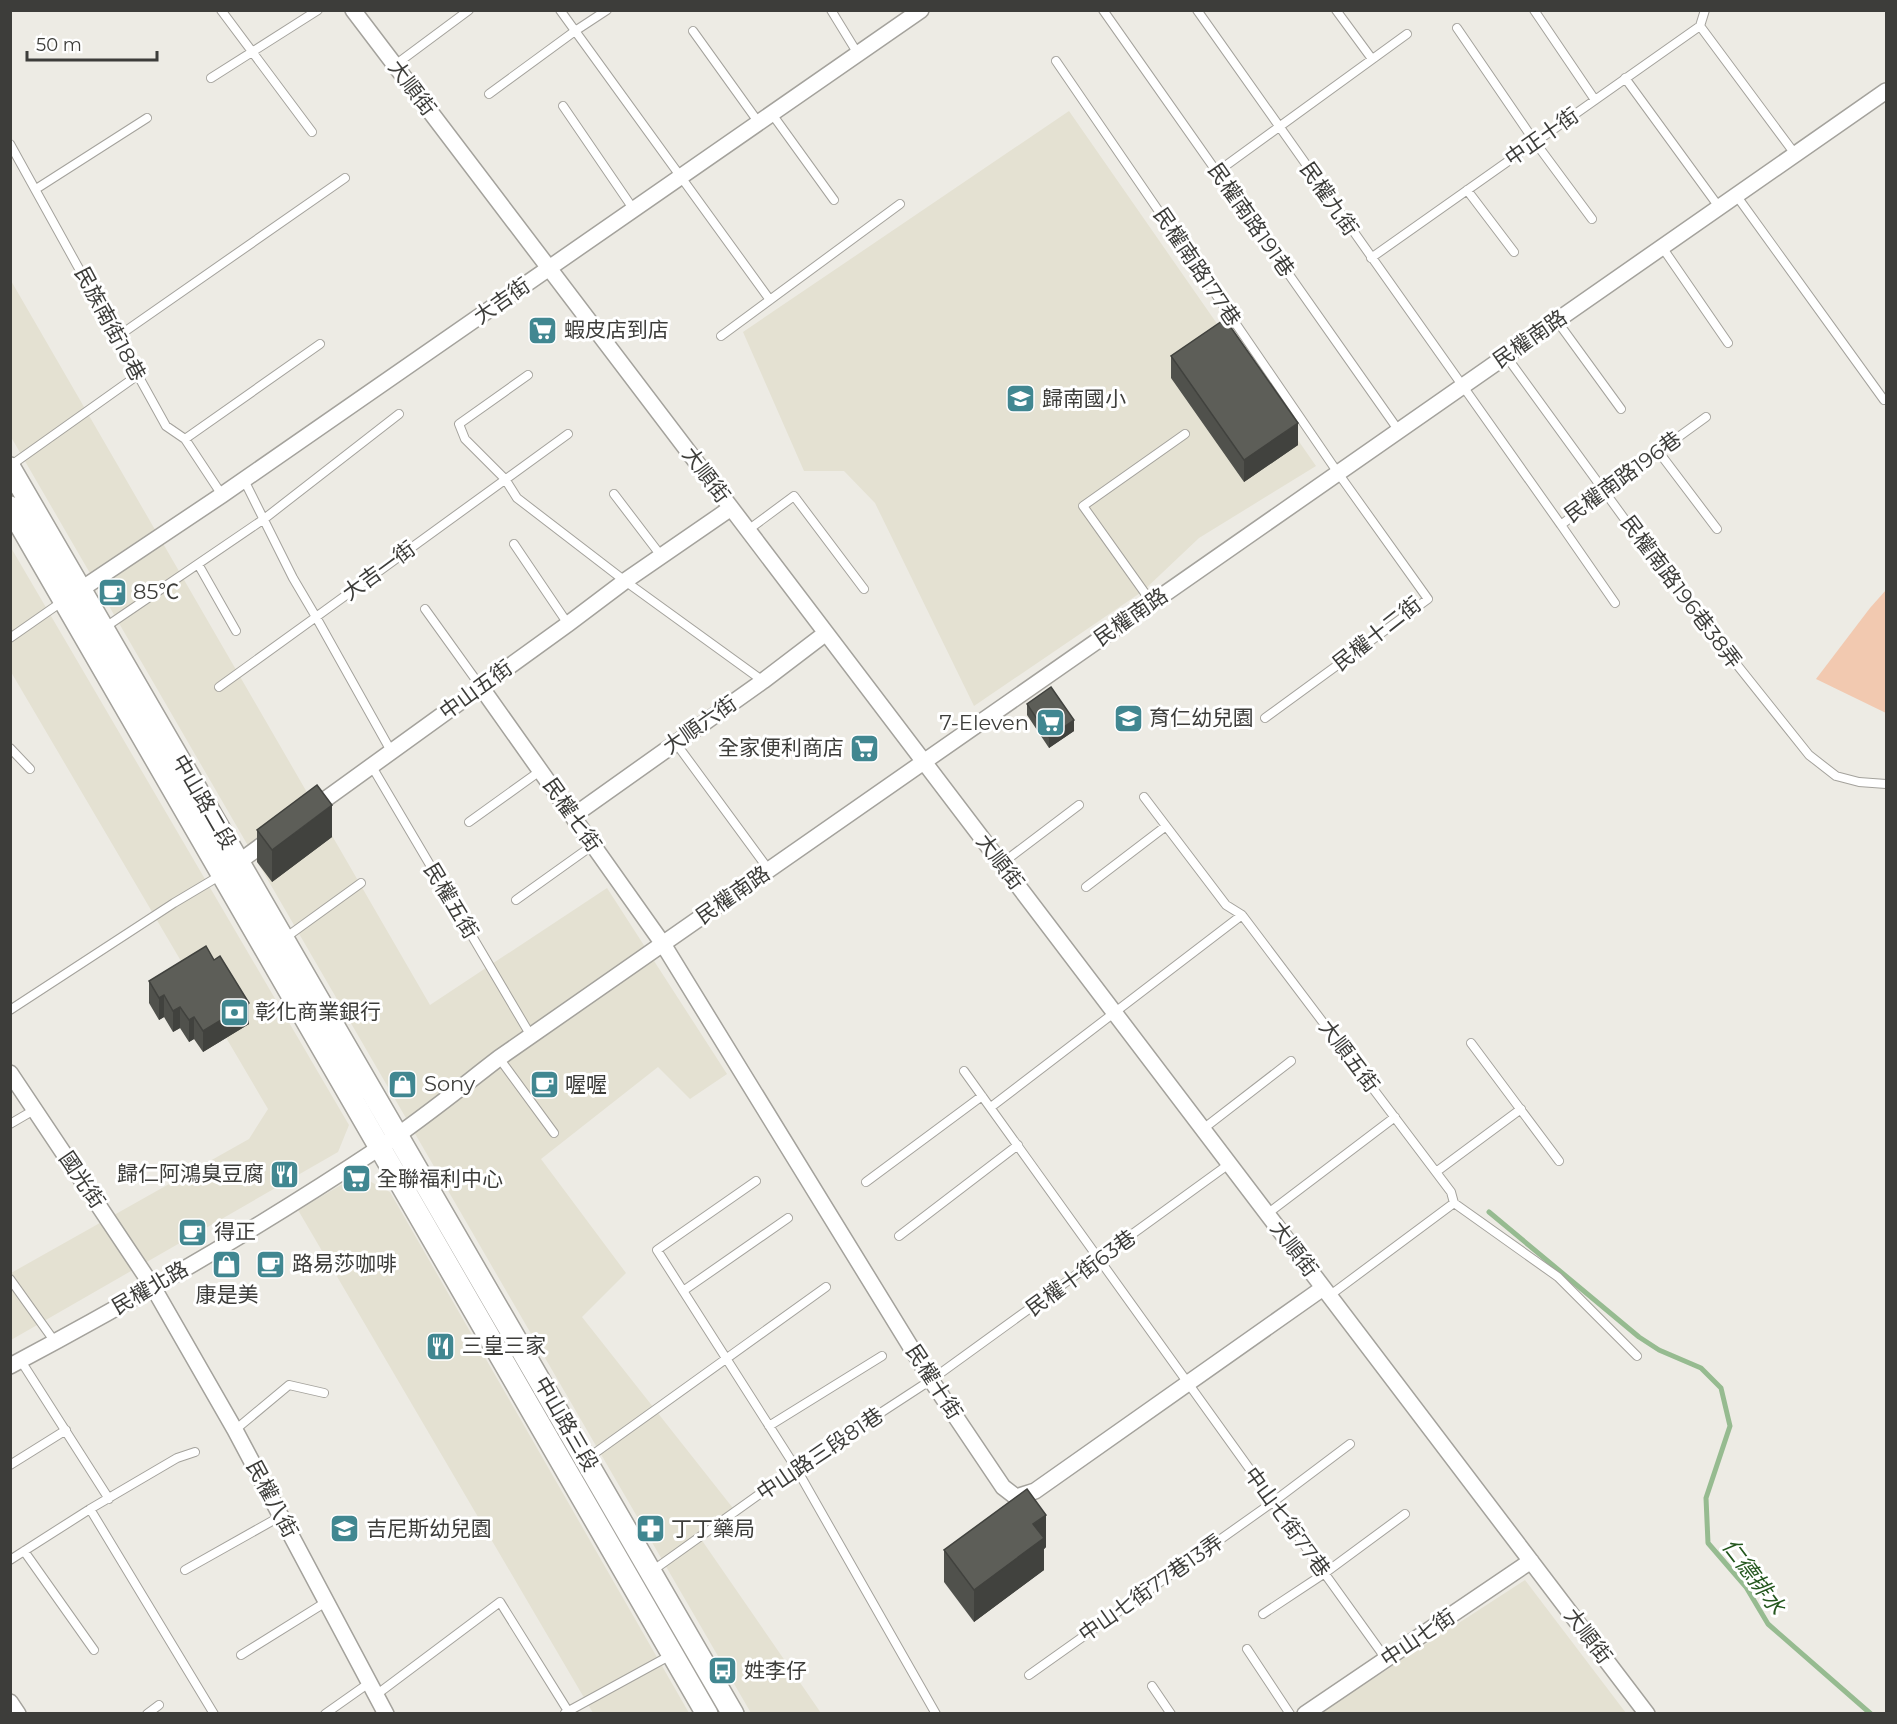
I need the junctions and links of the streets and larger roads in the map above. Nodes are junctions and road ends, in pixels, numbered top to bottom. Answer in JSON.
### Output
{"nodes":[{"id":1,"x":353,"y":10,"type":"edge"},
{"id":2,"x":921,"y":10,"type":"edge"},
{"id":3,"x":1886,"y":92,"type":"edge"},
{"id":4,"x":549,"y":268,"type":"junction"},
{"id":5,"x":10,"y":467,"type":"edge"},
{"id":6,"x":10,"y":507,"type":"edge"},
{"id":7,"x":731,"y":508,"type":"junction"},
{"id":8,"x":72,"y":595,"type":"junction"},
{"id":9,"x":826,"y":633,"type":"junction"},
{"id":10,"x":481,"y":687,"type":"junction"},
{"id":11,"x":924,"y":762,"type":"junction"},
{"id":12,"x":573,"y":816,"type":"junction"},
{"id":13,"x":231,"y":868,"type":"junction"},
{"id":14,"x":663,"y":944,"type":"junction"},
{"id":15,"x":10,"y":1073,"type":"edge"},
{"id":16,"x":397,"y":1135,"type":"junction"},
{"id":17,"x":379,"y":1148,"type":"junction"},
{"id":18,"x":153,"y":1287,"type":"junction"},
{"id":19,"x":1326,"y":1292,"type":"junction"},
{"id":20,"x":16,"y":1363,"type":"edge"},
{"id":21,"x":1531,"y":1561,"type":"junction"},
{"id":22,"x":10,"y":1702,"type":"edge"},
{"id":23,"x":18,"y":1713,"type":"edge"},
{"id":24,"x":386,"y":1713,"type":"edge"},
{"id":25,"x":707,"y":1713,"type":"edge"},
{"id":26,"x":733,"y":1713,"type":"edge"},
{"id":27,"x":1305,"y":1713,"type":"edge"},
{"id":28,"x":1647,"y":1713,"type":"edge"}],
"edges":[{"from":1,"to":4,"type":"street","name":"大順街"},
{"from":2,"to":4,"type":"street","name":"大吉街"},
{"from":3,"to":11,"type":"street","name":"民權南路"},
{"from":4,"to":7,"type":"street","name":"大順街"},
{"from":4,"to":8,"type":"street","name":"大吉街"},
{"from":5,"to":8,"type":"main road","name":"中山路二段"},
{"from":6,"to":8,"type":"main road","name":"中山路二段"},
{"from":7,"to":9,"type":"street","name":"大順街"},
{"from":7,"to":10,"type":"street","name":"中山五街"},
{"from":8,"to":13,"type":"main road","name":"中山路二段"},
{"from":8,"to":13,"type":"main road","name":"中山路二段"},
{"from":9,"to":11,"type":"street","name":"大順街"},
{"from":9,"to":12,"type":"street","name":"大順六街"},
{"from":10,"to":12,"type":"street","name":"民權七街"},
{"from":10,"to":13,"type":"street","name":"中山五街"},
{"from":11,"to":14,"type":"street","name":"民權南路"},
{"from":11,"to":19,"type":"street","name":"大順街"},
{"from":12,"to":14,"type":"street","name":"民權七街"},
{"from":13,"to":16,"type":"main road","name":"中山路二段"},
{"from":13,"to":17,"type":"main road","name":"中山路二段"},
{"from":14,"to":16,"type":"street","name":"民權南路"},
{"from":14,"to":19,"type":"street","name":"民權十街"},
{"from":15,"to":18,"type":"street","name":"國光街"},
{"from":16,"to":17,"type":"street","name":"民權南路"},
{"from":16,"to":26,"type":"main road","name":"中山路三段"},
{"from":17,"to":18,"type":"street","name":"民權北路"},
{"from":17,"to":25,"type":"main road","name":"中山路三段"},
{"from":18,"to":20,"type":"street","name":"民權北路"},
{"from":18,"to":24,"type":"street","name":"民權八街"},
{"from":19,"to":21,"type":"street","name":"大順街"},
{"from":21,"to":27,"type":"street","name":"中山七街"},
{"from":21,"to":28,"type":"street","name":"大順街"},
{"from":22,"to":23,"type":"street"}]}
